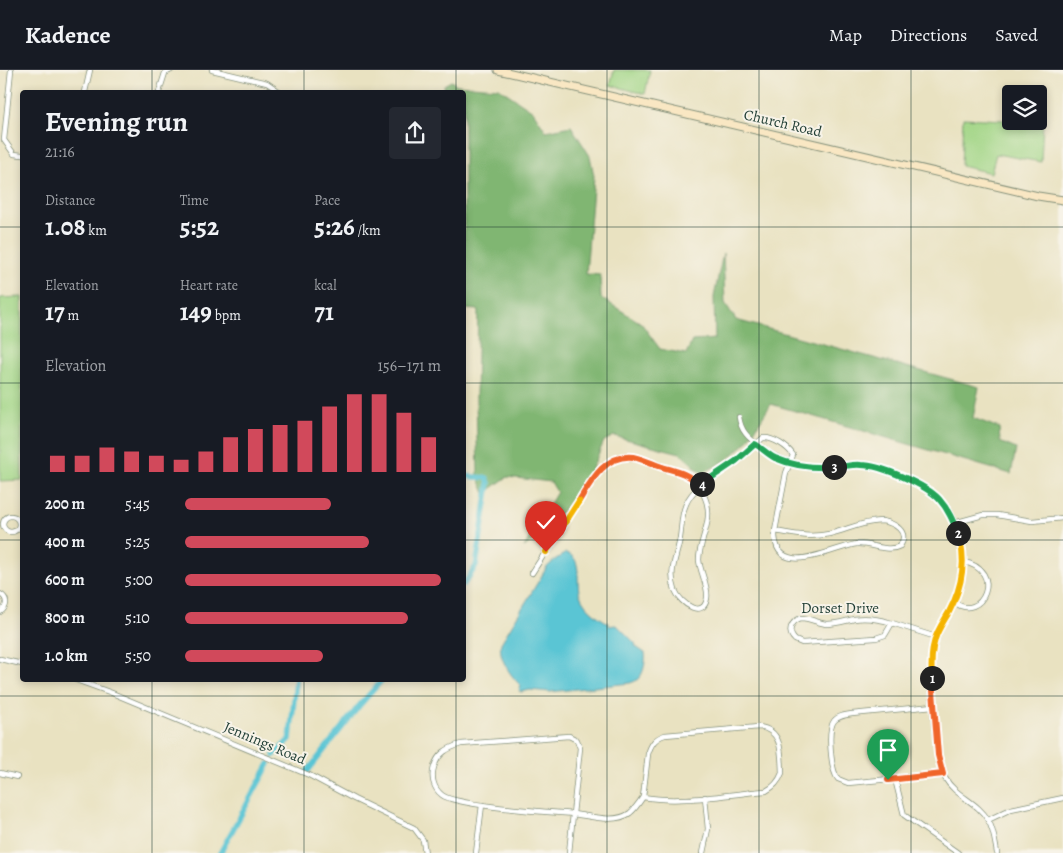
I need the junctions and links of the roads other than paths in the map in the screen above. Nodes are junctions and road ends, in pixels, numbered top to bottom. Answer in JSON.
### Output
{"nodes":[{"id":1,"x":11,"y":70,"type":"edge"},
{"id":2,"x":90,"y":70,"type":"edge"},
{"id":3,"x":171,"y":70,"type":"edge"},
{"id":4,"x":212,"y":70,"type":"edge"},
{"id":5,"x":218,"y":70,"type":"edge"},
{"id":6,"x":498,"y":70,"type":"edge"},
{"id":7,"x":85,"y":90,"type":"edge"},
{"id":8,"x":160,"y":90,"type":"edge"},
{"id":9,"x":277,"y":90,"type":"edge"},
{"id":10,"x":0,"y":111,"type":"edge"},
{"id":11,"x":7,"y":111,"type":"junction"},
{"id":12,"x":20,"y":155,"type":"edge"},
{"id":13,"x":1063,"y":200,"type":"edge"},
{"id":14,"x":740,"y":417,"type":"dead end"},
{"id":15,"x":755,"y":444,"type":"junction"},
{"id":16,"x":791,"y":463,"type":"junction"},
{"id":17,"x":700,"y":486,"type":"junction"},
{"id":18,"x":1063,"y":518,"type":"edge"},
{"id":19,"x":954,"y":523,"type":"junction"},
{"id":20,"x":775,"y":531,"type":"junction"},
{"id":21,"x":963,"y":562,"type":"junction"},
{"id":22,"x":532,"y":573,"type":"dead end"},
{"id":23,"x":0,"y":594,"type":"edge"},
{"id":24,"x":954,"y":602,"type":"junction"},
{"id":25,"x":0,"y":612,"type":"edge"},
{"id":26,"x":892,"y":623,"type":"junction"},
{"id":27,"x":936,"y":636,"type":"junction"},
{"id":28,"x":0,"y":659,"type":"edge"},
{"id":29,"x":20,"y":664,"type":"edge"},
{"id":30,"x":82,"y":682,"type":"edge"},
{"id":31,"x":933,"y":706,"type":"junction"},
{"id":32,"x":0,"y":774,"type":"edge"},
{"id":33,"x":943,"y":774,"type":"junction"},
{"id":34,"x":17,"y":777,"type":"dead end"},
{"id":35,"x":895,"y":779,"type":"junction"},
{"id":36,"x":705,"y":797,"type":"junction"},
{"id":37,"x":643,"y":798,"type":"junction"},
{"id":38,"x":1063,"y":798,"type":"edge"},
{"id":39,"x":482,"y":804,"type":"junction"},
{"id":40,"x":574,"y":814,"type":"junction"},
{"id":41,"x":988,"y":820,"type":"junction"},
{"id":42,"x":425,"y":853,"type":"edge"},
{"id":43,"x":476,"y":853,"type":"edge"},
{"id":44,"x":569,"y":853,"type":"edge"},
{"id":45,"x":703,"y":853,"type":"edge"},
{"id":46,"x":958,"y":853,"type":"edge"},
{"id":47,"x":997,"y":853,"type":"edge"}],
"edges":[{"from":1,"to":11,"type":"street"},
{"from":2,"to":7,"type":"street"},
{"from":3,"to":8,"type":"street"},
{"from":4,"to":5,"type":"street"},
{"from":5,"to":9,"type":"street"},
{"from":6,"to":13,"type":"main road","name":"Church Road"},
{"from":10,"to":11,"type":"street"},
{"from":11,"to":12,"type":"street"},
{"from":14,"to":15,"type":"street"},
{"from":15,"to":16,"type":"street"},
{"from":15,"to":16,"type":"street"},
{"from":15,"to":17,"type":"street"},
{"from":16,"to":19,"type":"street"},
{"from":16,"to":20,"type":"street"},
{"from":17,"to":17,"type":"street"},
{"from":17,"to":22,"type":"street"},
{"from":18,"to":19,"type":"street"},
{"from":19,"to":21,"type":"street"},
{"from":20,"to":20,"type":"street"},
{"from":21,"to":24,"type":"street"},
{"from":21,"to":24,"type":"street"},
{"from":23,"to":25,"type":"street"},
{"from":24,"to":27,"type":"street"},
{"from":26,"to":26,"type":"street","name":"Dorset Drive"},
{"from":26,"to":27,"type":"street","name":"Dorset Drive"},
{"from":27,"to":31,"type":"street"},
{"from":28,"to":29,"type":"street"},
{"from":30,"to":42,"type":"street","name":"Jennings Road"},
{"from":31,"to":33,"type":"street"},
{"from":31,"to":35,"type":"street"},
{"from":32,"to":34,"type":"street"},
{"from":33,"to":35,"type":"street"},
{"from":33,"to":41,"type":"street"},
{"from":35,"to":46,"type":"street"},
{"from":36,"to":37,"type":"street"},
{"from":36,"to":37,"type":"street"},
{"from":36,"to":45,"type":"street"},
{"from":37,"to":40,"type":"street"},
{"from":38,"to":41,"type":"street"},
{"from":39,"to":40,"type":"street"},
{"from":39,"to":40,"type":"street"},
{"from":39,"to":43,"type":"street"},
{"from":40,"to":44,"type":"street"},
{"from":41,"to":47,"type":"street"}]}
